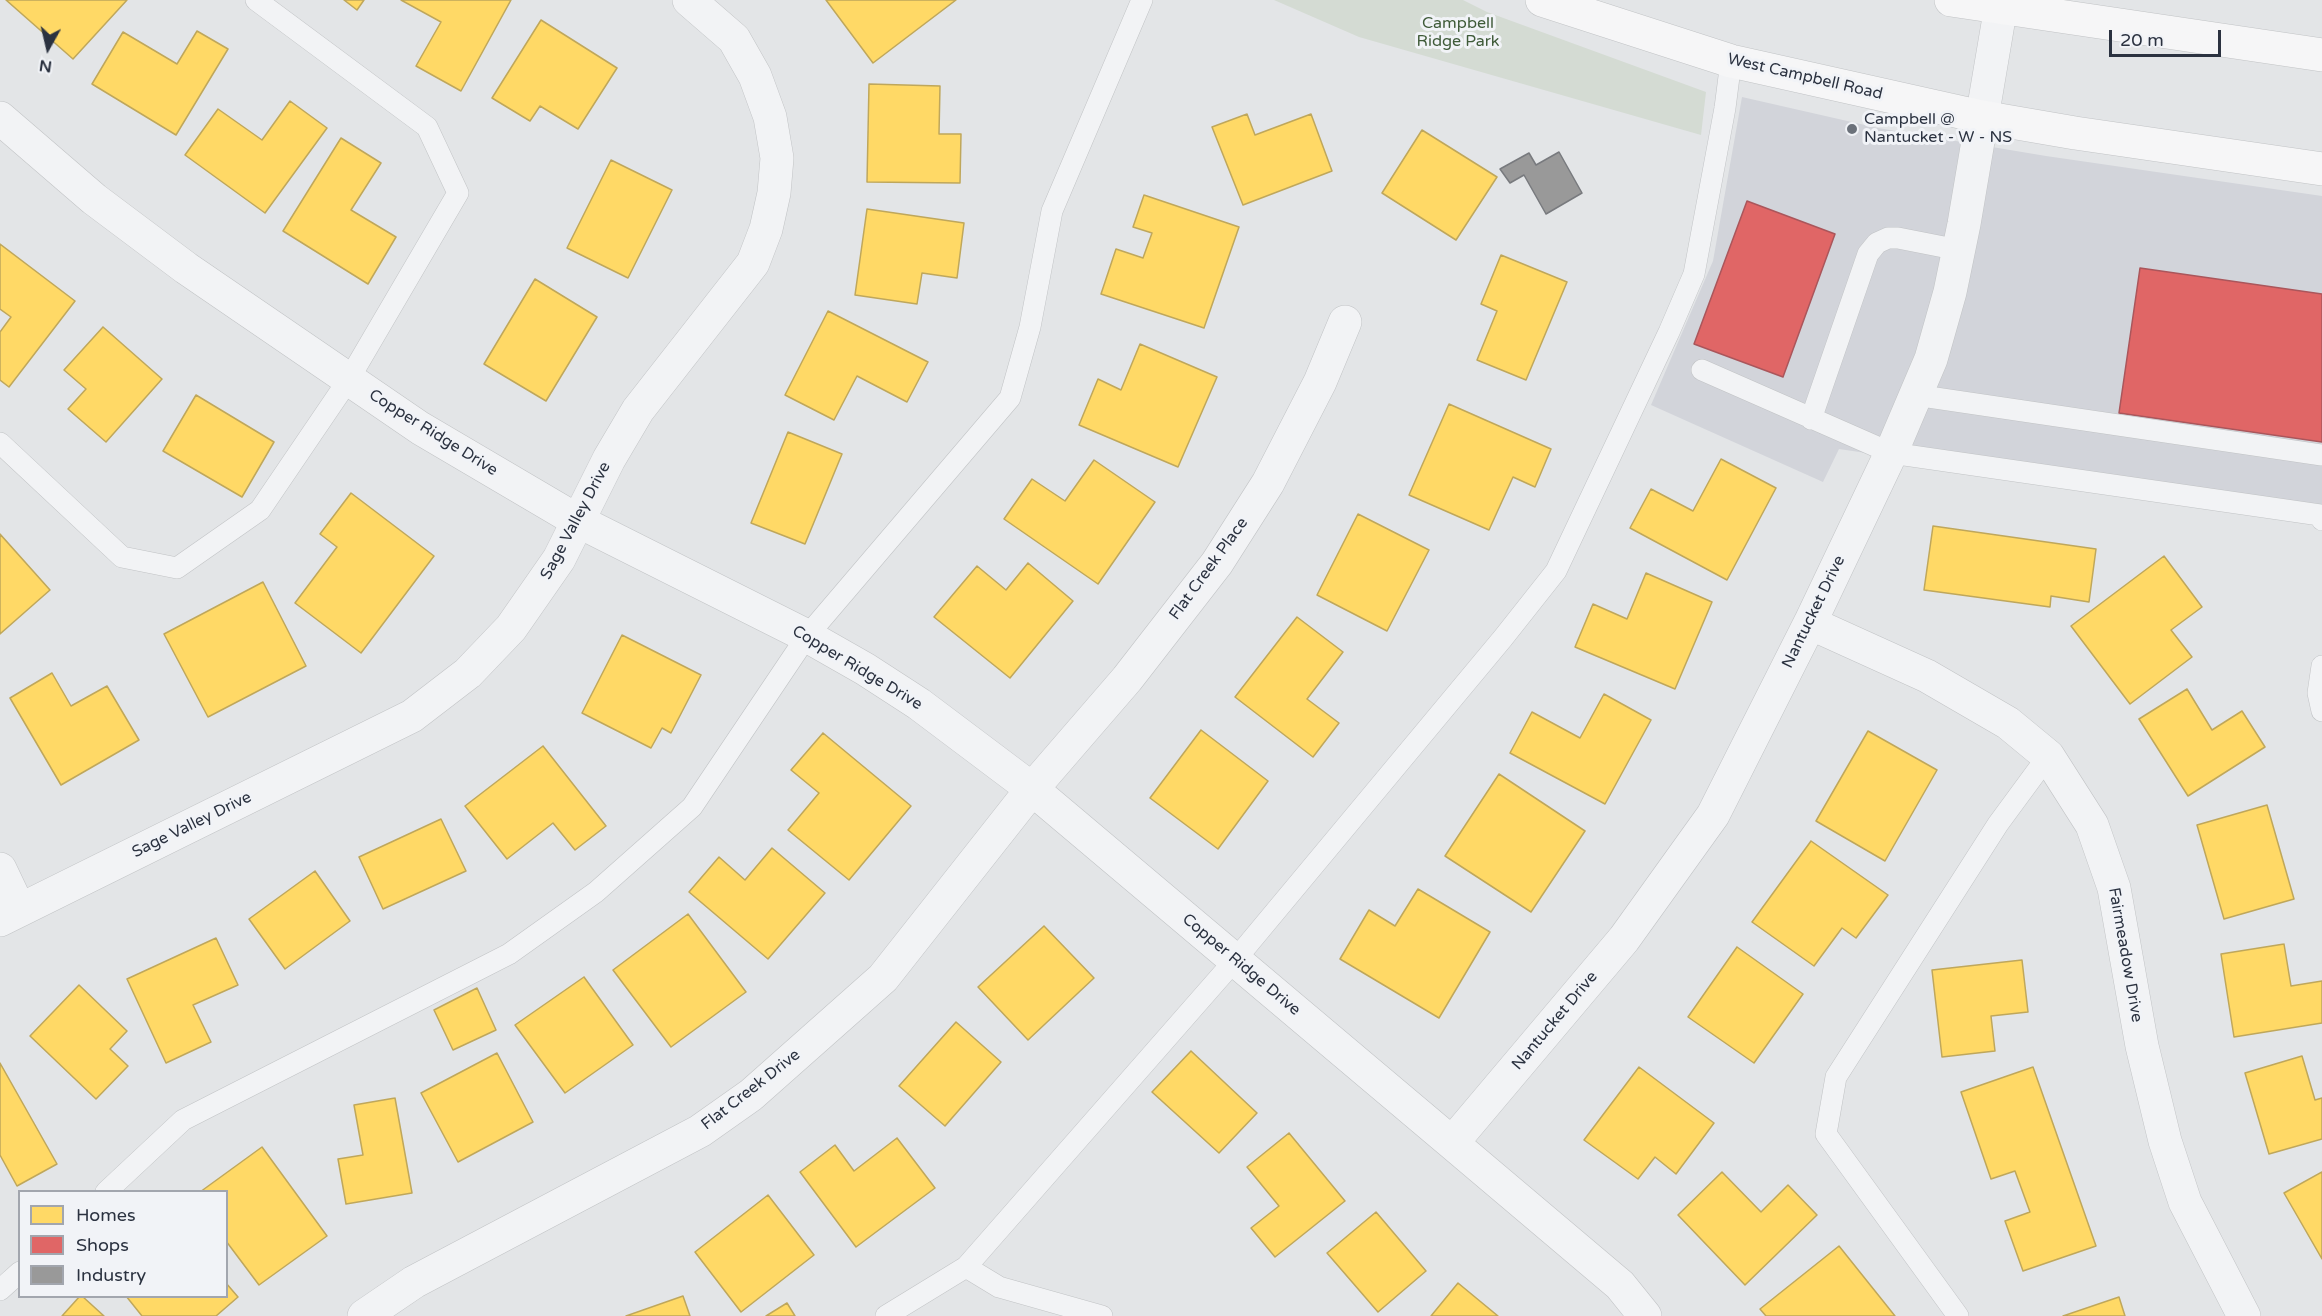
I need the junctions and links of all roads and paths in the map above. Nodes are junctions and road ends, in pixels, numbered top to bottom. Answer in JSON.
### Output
{"nodes":[{"id":1,"x":256,"y":0,"type":"edge"},
{"id":2,"x":689,"y":0,"type":"edge"},
{"id":3,"x":1142,"y":0,"type":"edge"},
{"id":4,"x":1542,"y":0,"type":"edge"},
{"id":5,"x":1950,"y":0,"type":"edge"},
{"id":6,"x":2001,"y":4,"type":"edge"},
{"id":7,"x":2322,"y":55,"type":"edge"},
{"id":8,"x":1731,"y":61,"type":"junction"},
{"id":9,"x":1982,"y":117,"type":"junction"},
{"id":10,"x":0,"y":118,"type":"edge"},
{"id":11,"x":2322,"y":169,"type":"edge"},
{"id":12,"x":1959,"y":250,"type":"junction"},
{"id":13,"x":1345,"y":322,"type":"dead end"},
{"id":14,"x":1702,"y":370,"type":"dead end"},
{"id":15,"x":349,"y":379,"type":"junction"},
{"id":16,"x":1915,"y":395,"type":"junction"},
{"id":17,"x":1811,"y":419,"type":"junction"},
{"id":18,"x":0,"y":443,"type":"edge"},
{"id":19,"x":1891,"y":453,"type":"junction"},
{"id":20,"x":2322,"y":455,"type":"edge"},
{"id":21,"x":2322,"y":520,"type":"edge"},
{"id":22,"x":578,"y":521,"type":"junction"},
{"id":23,"x":1810,"y":623,"type":"junction"},
{"id":24,"x":807,"y":636,"type":"junction"},
{"id":25,"x":2322,"y":666,"type":"edge"},
{"id":26,"x":2322,"y":711,"type":"edge"},
{"id":27,"x":2048,"y":756,"type":"junction"},
{"id":28,"x":1032,"y":789,"type":"junction"},
{"id":29,"x":0,"y":869,"type":"edge"},
{"id":30,"x":10,"y":915,"type":"edge"},
{"id":31,"x":1234,"y":960,"type":"junction"},
{"id":32,"x":1452,"y":1143,"type":"junction"},
{"id":33,"x":107,"y":1190,"type":"edge"},
{"id":34,"x":966,"y":1267,"type":"junction"},
{"id":35,"x":18,"y":1274,"type":"edge"},
{"id":36,"x":0,"y":1290,"type":"edge"},
{"id":37,"x":364,"y":1316,"type":"edge"},
{"id":38,"x":886,"y":1316,"type":"edge"},
{"id":39,"x":1102,"y":1316,"type":"edge"},
{"id":40,"x":1645,"y":1316,"type":"edge"},
{"id":41,"x":1958,"y":1316,"type":"edge"},
{"id":42,"x":2244,"y":1316,"type":"edge"}],
"edges":[{"from":1,"to":15,"type":"lane"},
{"from":2,"to":22,"type":"street","name":"Sage Valley Drive"},
{"from":3,"to":24,"type":"lane"},
{"from":4,"to":8,"type":"main road","name":"West Campbell Road"},
{"from":5,"to":6,"type":"main road"},
{"from":6,"to":7,"type":"main road"},
{"from":6,"to":9,"type":"street","name":"Nantucket Drive"},
{"from":8,"to":9,"type":"main road","name":"West Campbell Road"},
{"from":8,"to":31,"type":"lane"},
{"from":9,"to":11,"type":"main road","name":"West Campbell Road"},
{"from":9,"to":12,"type":"street","name":"Nantucket Drive"},
{"from":10,"to":15,"type":"street","name":"Copper Ridge Drive"},
{"from":12,"to":16,"type":"street","name":"Nantucket Drive"},
{"from":12,"to":17,"type":"lane"},
{"from":13,"to":28,"type":"street","name":"Flat Creek Place"},
{"from":14,"to":17,"type":"lane"},
{"from":15,"to":18,"type":"lane"},
{"from":15,"to":22,"type":"street","name":"Copper Ridge Drive"},
{"from":16,"to":19,"type":"street","name":"Nantucket Drive"},
{"from":16,"to":20,"type":"lane"},
{"from":17,"to":19,"type":"lane"},
{"from":19,"to":21,"type":"lane"},
{"from":19,"to":23,"type":"street","name":"Nantucket Drive"},
{"from":22,"to":24,"type":"street","name":"Copper Ridge Drive"},
{"from":22,"to":30,"type":"street","name":"Sage Valley Drive"},
{"from":23,"to":27,"type":"street","name":"Fairmeadow Drive"},
{"from":23,"to":32,"type":"street","name":"Nantucket Drive"},
{"from":24,"to":28,"type":"street","name":"Copper Ridge Drive"},
{"from":24,"to":33,"type":"lane"},
{"from":25,"to":26,"type":"lane"},
{"from":27,"to":41,"type":"lane"},
{"from":27,"to":42,"type":"street","name":"Fairmeadow Drive"},
{"from":28,"to":31,"type":"street","name":"Copper Ridge Drive"},
{"from":28,"to":37,"type":"street","name":"Flat Creek Drive"},
{"from":29,"to":30,"type":"street"},
{"from":31,"to":32,"type":"street","name":"Copper Ridge Drive"},
{"from":31,"to":34,"type":"lane"},
{"from":32,"to":40,"type":"street","name":"Copper Ridge Drive"},
{"from":34,"to":38,"type":"lane"},
{"from":34,"to":39,"type":"lane"},
{"from":35,"to":36,"type":"lane"}]}
